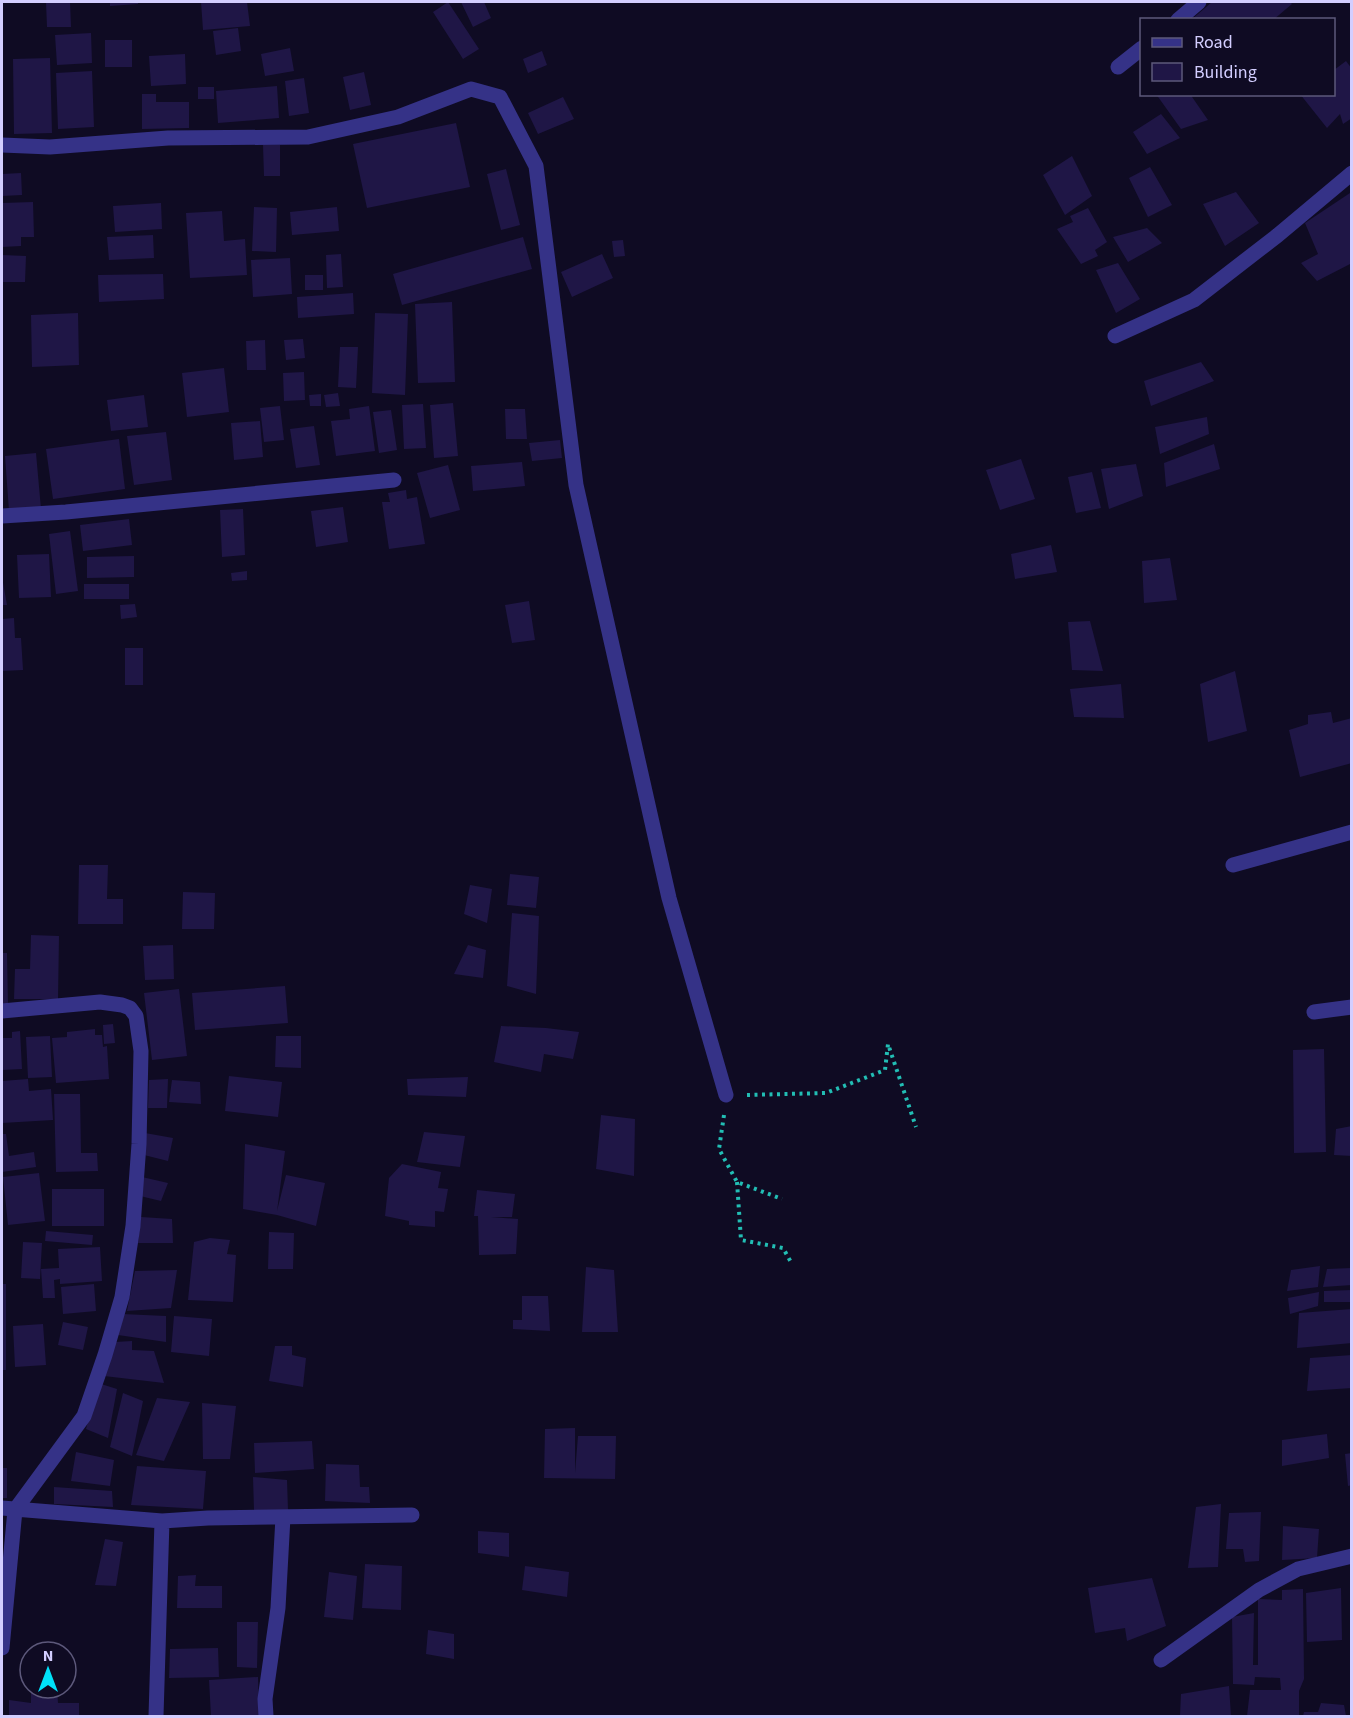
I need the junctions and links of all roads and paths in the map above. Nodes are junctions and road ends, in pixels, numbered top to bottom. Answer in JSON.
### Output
{"nodes":[{"id":1,"x":1199,"y":2,"type":"edge"},
{"id":2,"x":1180,"y":18,"type":"edge"},
{"id":3,"x":1140,"y":50,"type":"edge"},
{"id":4,"x":1118,"y":67,"type":"dead end"},
{"id":5,"x":2,"y":145,"type":"edge"},
{"id":6,"x":1352,"y":173,"type":"edge"},
{"id":7,"x":1115,"y":336,"type":"dead end"},
{"id":8,"x":394,"y":480,"type":"dead end"},
{"id":9,"x":2,"y":516,"type":"edge"},
{"id":10,"x":1352,"y":832,"type":"edge"},
{"id":11,"x":1233,"y":865,"type":"dead end"},
{"id":12,"x":1352,"y":1007,"type":"edge"},
{"id":13,"x":2,"y":1011,"type":"edge"},
{"id":14,"x":1314,"y":1012,"type":"dead end"},
{"id":15,"x":726,"y":1095,"type":"junction"},
{"id":16,"x":916,"y":1127,"type":"dead end"},
{"id":17,"x":737,"y":1182,"type":"junction"},
{"id":18,"x":782,"y":1199,"type":"dead end"},
{"id":19,"x":792,"y":1264,"type":"dead end"},
{"id":20,"x":8,"y":1509,"type":"edge"},
{"id":21,"x":412,"y":1515,"type":"dead end"},
{"id":22,"x":283,"y":1517,"type":"junction"},
{"id":23,"x":162,"y":1521,"type":"junction"},
{"id":24,"x":1352,"y":1556,"type":"edge"},
{"id":25,"x":2,"y":1648,"type":"edge"},
{"id":26,"x":1161,"y":1660,"type":"dead end"},
{"id":27,"x":156,"y":1716,"type":"edge"},
{"id":28,"x":266,"y":1716,"type":"edge"}],
"edges":[{"from":1,"to":2,"type":"street"},
{"from":3,"to":4,"type":"street"},
{"from":5,"to":15,"type":"street"},
{"from":6,"to":7,"type":"street"},
{"from":8,"to":9,"type":"street"},
{"from":10,"to":11,"type":"street"},
{"from":12,"to":14,"type":"street"},
{"from":13,"to":20,"type":"street"},
{"from":15,"to":16,"type":"path"},
{"from":15,"to":17,"type":"path"},
{"from":17,"to":18,"type":"path"},
{"from":17,"to":19,"type":"path"},
{"from":20,"to":23,"type":"street"},
{"from":20,"to":25,"type":"street"},
{"from":21,"to":22,"type":"street"},
{"from":22,"to":23,"type":"street"},
{"from":22,"to":28,"type":"street"},
{"from":23,"to":27,"type":"street"},
{"from":24,"to":26,"type":"street"}]}
